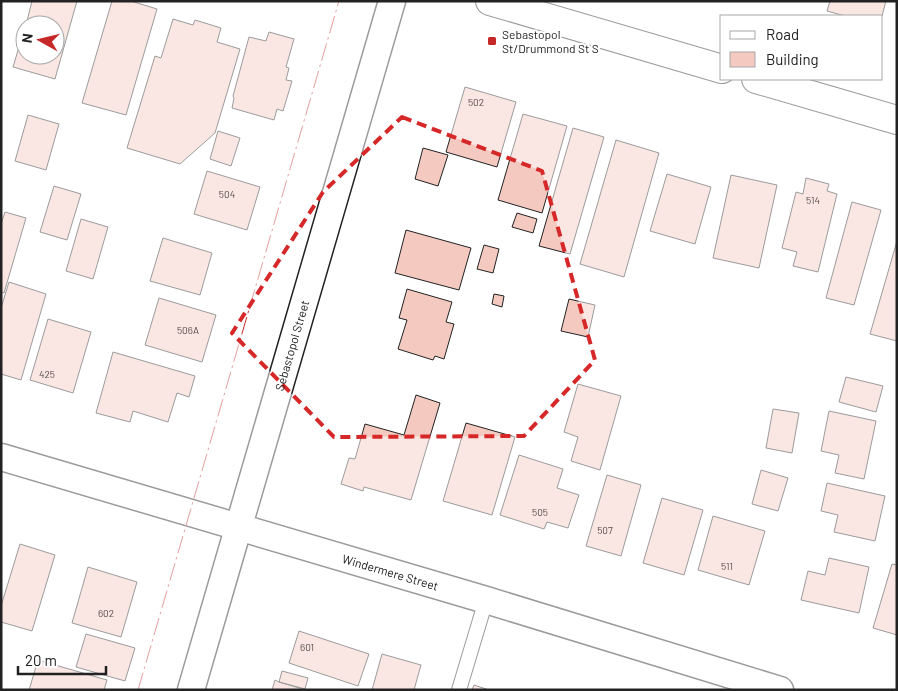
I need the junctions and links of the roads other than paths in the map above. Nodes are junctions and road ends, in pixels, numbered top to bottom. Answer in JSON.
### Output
{"nodes":[{"id":1,"x":392,"y":1,"type":"edge"},
{"id":2,"x":490,"y":1,"type":"edge"},
{"id":3,"x":720,"y":68,"type":"edge"},
{"id":4,"x":759,"y":80,"type":"edge"},
{"id":5,"x":897,"y":120,"type":"edge"},
{"id":6,"x":1,"y":458,"type":"edge"},
{"id":7,"x":239,"y":527,"type":"junction"},
{"id":8,"x":486,"y":600,"type":"junction"},
{"id":9,"x":191,"y":690,"type":"edge"},
{"id":10,"x":459,"y":690,"type":"edge"},
{"id":11,"x":780,"y":690,"type":"edge"}],
"edges":[{"from":1,"to":7,"type":"street","name":"Sebastopol Street"},
{"from":2,"to":3,"type":"main road"},
{"from":4,"to":5,"type":"main road"},
{"from":6,"to":7,"type":"street","name":"Windermere Street"},
{"from":7,"to":8,"type":"street","name":"Windermere Street"},
{"from":7,"to":9,"type":"street","name":"Sebastopol Street"},
{"from":8,"to":10,"type":"lane"},
{"from":8,"to":11,"type":"street","name":"Windermere Street"}]}
